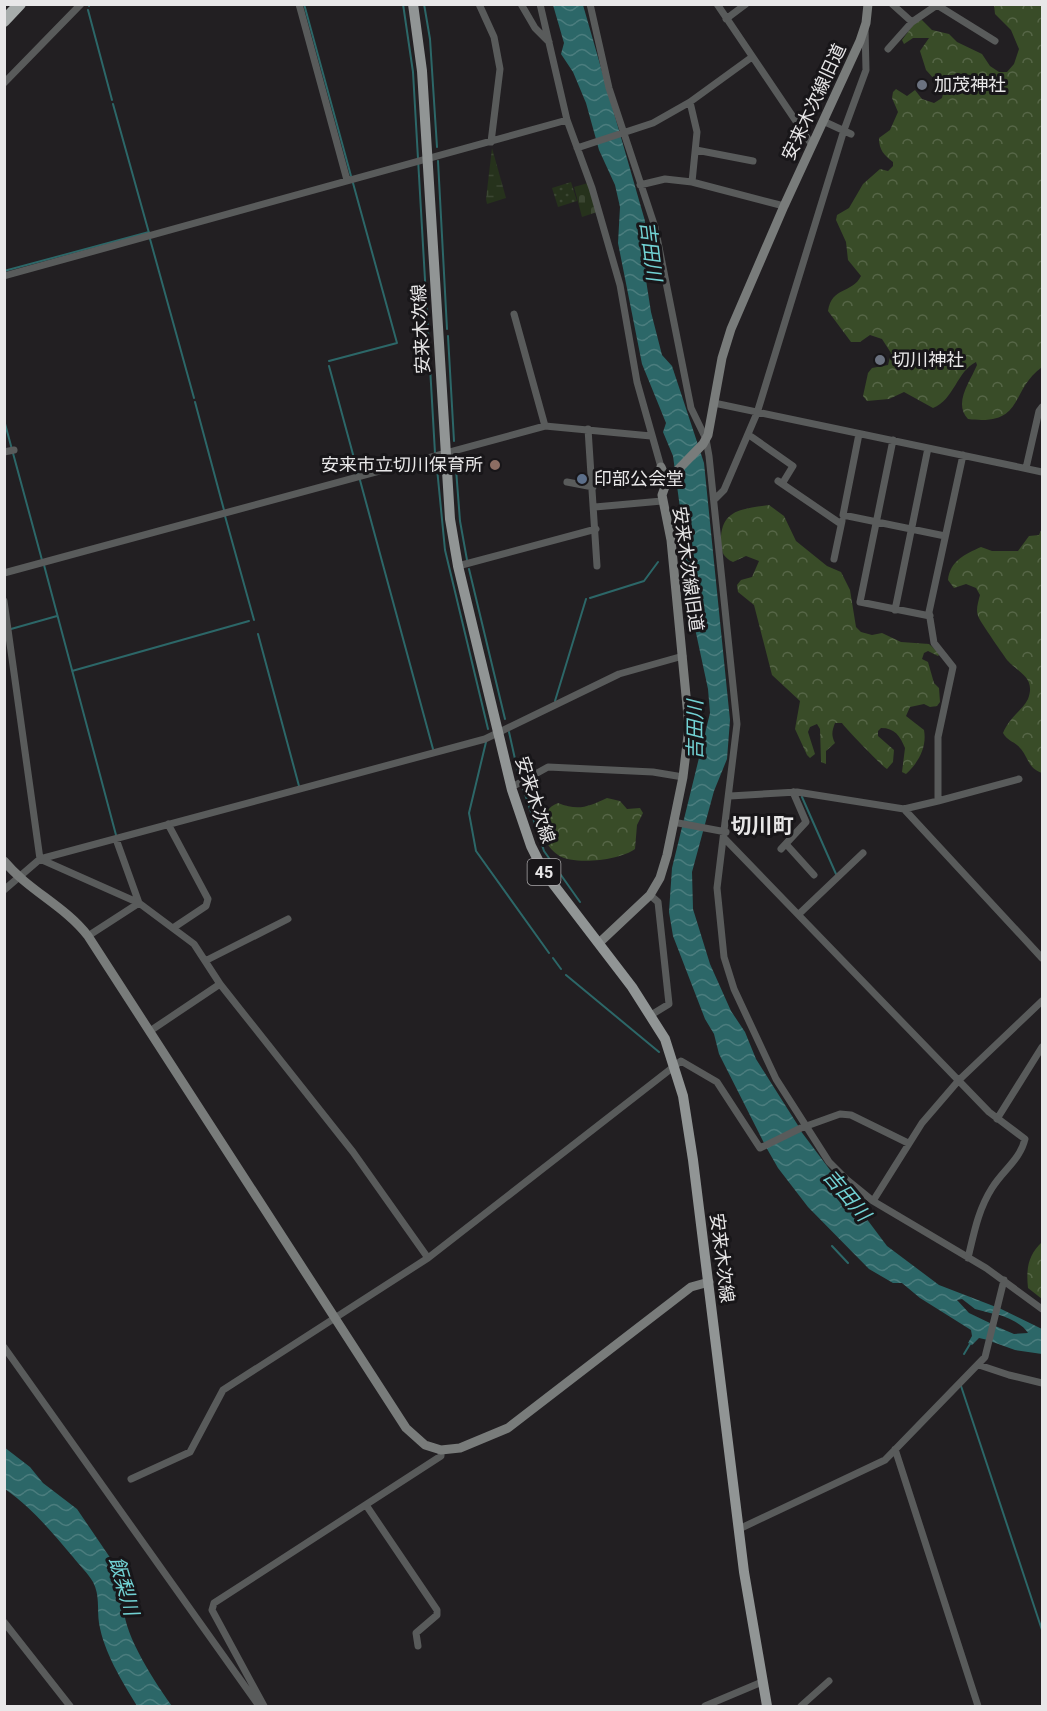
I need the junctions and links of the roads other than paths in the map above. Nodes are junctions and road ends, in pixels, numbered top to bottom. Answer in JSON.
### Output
{"nodes":[{"id":1,"x":14,"y":4,"type":"edge"},
{"id":2,"x":20,"y":4,"type":"edge"},
{"id":3,"x":81,"y":4,"type":"edge"},
{"id":4,"x":299,"y":4,"type":"edge"},
{"id":5,"x":413,"y":4,"type":"edge"},
{"id":6,"x":479,"y":4,"type":"edge"},
{"id":7,"x":521,"y":4,"type":"edge"},
{"id":8,"x":540,"y":4,"type":"edge"},
{"id":9,"x":590,"y":4,"type":"edge"},
{"id":10,"x":717,"y":4,"type":"edge"},
{"id":11,"x":746,"y":4,"type":"edge"},
{"id":12,"x":868,"y":4,"type":"edge"},
{"id":13,"x":892,"y":4,"type":"edge"},
{"id":14,"x":925,"y":7,"type":"edge"},
{"id":15,"x":4,"y":14,"type":"edge"},
{"id":16,"x":726,"y":19,"type":"junction"},
{"id":17,"x":4,"y":21,"type":"edge"},
{"id":18,"x":912,"y":22,"type":"junction"},
{"id":19,"x":865,"y":28,"type":"junction"},
{"id":20,"x":995,"y":41,"type":"dead end"},
{"id":21,"x":549,"y":42,"type":"junction"},
{"id":22,"x":888,"y":49,"type":"dead end"},
{"id":23,"x":752,"y":57,"type":"junction"},
{"id":24,"x":4,"y":83,"type":"edge"},
{"id":25,"x":690,"y":102,"type":"junction"},
{"id":26,"x":567,"y":120,"type":"junction"},
{"id":27,"x":823,"y":121,"type":"junction"},
{"id":28,"x":847,"y":132,"type":"junction"},
{"id":29,"x":623,"y":133,"type":"junction"},
{"id":30,"x":491,"y":142,"type":"junction"},
{"id":31,"x":812,"y":145,"type":"junction"},
{"id":32,"x":579,"y":147,"type":"junction"},
{"id":33,"x":696,"y":150,"type":"junction"},
{"id":34,"x":428,"y":159,"type":"junction"},
{"id":35,"x":753,"y":161,"type":"dead end"},
{"id":36,"x":347,"y":180,"type":"junction"},
{"id":37,"x":692,"y":182,"type":"junction"},
{"id":38,"x":640,"y":185,"type":"junction"},
{"id":39,"x":784,"y":206,"type":"junction"},
{"id":40,"x":4,"y":276,"type":"edge"},
{"id":41,"x":514,"y":314,"type":"dead end"},
{"id":42,"x":714,"y":403,"type":"junction"},
{"id":43,"x":1042,"y":407,"type":"edge"},
{"id":44,"x":757,"y":413,"type":"junction"},
{"id":45,"x":545,"y":426,"type":"junction"},
{"id":46,"x":588,"y":429,"type":"junction"},
{"id":47,"x":859,"y":434,"type":"junction"},
{"id":48,"x":749,"y":435,"type":"junction"},
{"id":49,"x":651,"y":436,"type":"junction"},
{"id":50,"x":893,"y":440,"type":"junction"},
{"id":51,"x":704,"y":442,"type":"junction"},
{"id":52,"x":928,"y":448,"type":"junction"},
{"id":53,"x":14,"y":450,"type":"dead end"},
{"id":54,"x":4,"y":452,"type":"edge"},
{"id":55,"x":445,"y":453,"type":"junction"},
{"id":56,"x":963,"y":455,"type":"junction"},
{"id":57,"x":661,"y":467,"type":"joint"},
{"id":58,"x":1026,"y":468,"type":"junction"},
{"id":59,"x":1042,"y":471,"type":"edge"},
{"id":60,"x":668,"y":480,"type":"junction"},
{"id":61,"x":567,"y":482,"type":"dead end"},
{"id":62,"x":593,"y":487,"type":"junction"},
{"id":63,"x":714,"y":500,"type":"junction"},
{"id":64,"x":662,"y":501,"type":"junction"},
{"id":65,"x":595,"y":507,"type":"junction"},
{"id":66,"x":843,"y":515,"type":"junction"},
{"id":67,"x":877,"y":522,"type":"junction"},
{"id":68,"x":841,"y":525,"type":"junction"},
{"id":69,"x":596,"y":529,"type":"junction"},
{"id":70,"x":910,"y":529,"type":"junction"},
{"id":71,"x":945,"y":536,"type":"junction"},
{"id":72,"x":834,"y":559,"type":"dead end"},
{"id":73,"x":458,"y":566,"type":"junction"},
{"id":74,"x":597,"y":566,"type":"dead end"},
{"id":75,"x":4,"y":573,"type":"edge"},
{"id":76,"x":4,"y":601,"type":"edge"},
{"id":77,"x":895,"y":610,"type":"junction"},
{"id":78,"x":930,"y":616,"type":"junction"},
{"id":79,"x":683,"y":656,"type":"junction"},
{"id":80,"x":498,"y":733,"type":"junction"},
{"id":81,"x":683,"y":777,"type":"junction"},
{"id":82,"x":1018,"y":779,"type":"dead end"},
{"id":83,"x":512,"y":787,"type":"junction"},
{"id":84,"x":793,"y":792,"type":"junction"},
{"id":85,"x":730,"y":796,"type":"junction"},
{"id":86,"x":938,"y":801,"type":"junction"},
{"id":87,"x":904,"y":809,"type":"junction"},
{"id":88,"x":676,"y":822,"type":"junction"},
{"id":89,"x":168,"y":824,"type":"junction"},
{"id":90,"x":724,"y":834,"type":"junction"},
{"id":91,"x":116,"y":838,"type":"junction"},
{"id":92,"x":863,"y":853,"type":"dead end"},
{"id":93,"x":40,"y":859,"type":"junction"},
{"id":94,"x":4,"y":861,"type":"edge"},
{"id":95,"x":814,"y":875,"type":"dead end"},
{"id":96,"x":20,"y":877,"type":"junction"},
{"id":97,"x":4,"y":890,"type":"edge"},
{"id":98,"x":650,"y":895,"type":"junction"},
{"id":99,"x":139,"y":903,"type":"junction"},
{"id":100,"x":800,"y":914,"type":"junction"},
{"id":101,"x":288,"y":919,"type":"dead end"},
{"id":102,"x":173,"y":928,"type":"junction"},
{"id":103,"x":88,"y":936,"type":"junction"},
{"id":104,"x":599,"y":943,"type":"junction"},
{"id":105,"x":1042,"y":958,"type":"edge"},
{"id":106,"x":205,"y":961,"type":"junction"},
{"id":107,"x":220,"y":984,"type":"junction"},
{"id":108,"x":1042,"y":1000,"type":"edge"},
{"id":109,"x":651,"y":1015,"type":"junction"},
{"id":110,"x":150,"y":1031,"type":"junction"},
{"id":111,"x":1042,"y":1047,"type":"edge"},
{"id":112,"x":675,"y":1065,"type":"junction"},
{"id":113,"x":959,"y":1080,"type":"junction"},
{"id":114,"x":997,"y":1119,"type":"junction"},
{"id":115,"x":803,"y":1128,"type":"junction"},
{"id":116,"x":908,"y":1143,"type":"junction"},
{"id":117,"x":873,"y":1201,"type":"junction"},
{"id":118,"x":428,"y":1258,"type":"junction"},
{"id":119,"x":968,"y":1258,"type":"junction"},
{"id":120,"x":1004,"y":1280,"type":"junction"},
{"id":121,"x":709,"y":1282,"type":"junction"},
{"id":122,"x":1042,"y":1309,"type":"edge"},
{"id":123,"x":335,"y":1318,"type":"junction"},
{"id":124,"x":4,"y":1347,"type":"edge"},
{"id":125,"x":979,"y":1365,"type":"junction"},
{"id":126,"x":1042,"y":1383,"type":"edge"},
{"id":127,"x":895,"y":1449,"type":"junction"},
{"id":128,"x":441,"y":1450,"type":"junction"},
{"id":129,"x":131,"y":1479,"type":"dead end"},
{"id":130,"x":366,"y":1505,"type":"junction"},
{"id":131,"x":739,"y":1529,"type":"junction"},
{"id":132,"x":4,"y":1622,"type":"edge"},
{"id":133,"x":418,"y":1646,"type":"dead end"},
{"id":134,"x":830,"y":1681,"type":"dead end"},
{"id":135,"x":762,"y":1682,"type":"junction"},
{"id":136,"x":70,"y":1707,"type":"edge"},
{"id":137,"x":259,"y":1707,"type":"edge"},
{"id":138,"x":264,"y":1707,"type":"edge"},
{"id":139,"x":705,"y":1707,"type":"edge"},
{"id":140,"x":767,"y":1707,"type":"edge"},
{"id":141,"x":801,"y":1707,"type":"edge"},
{"id":142,"x":978,"y":1707,"type":"edge"}],
"edges":[{"from":1,"to":15,"type":"highway"},
{"from":2,"to":17,"type":"highway"},
{"from":3,"to":24,"type":"street"},
{"from":4,"to":36,"type":"street"},
{"from":5,"to":34,"type":"main road","name":"安来木次線","number":"45"},
{"from":6,"to":30,"type":"street"},
{"from":7,"to":21,"type":"street"},
{"from":8,"to":21,"type":"street"},
{"from":9,"to":29,"type":"street"},
{"from":10,"to":16,"type":"street"},
{"from":11,"to":16,"type":"street"},
{"from":12,"to":19,"type":"street","name":"安来木次線旧道"},
{"from":13,"to":18,"type":"street"},
{"from":14,"to":18,"type":"street"},
{"from":14,"to":20,"type":"street"},
{"from":16,"to":23,"type":"street"},
{"from":18,"to":22,"type":"street"},
{"from":19,"to":27,"type":"street","name":"安来木次線旧道"},
{"from":19,"to":28,"type":"street"},
{"from":21,"to":26,"type":"street"},
{"from":23,"to":25,"type":"street"},
{"from":23,"to":31,"type":"street"},
{"from":25,"to":29,"type":"street"},
{"from":25,"to":33,"type":"street"},
{"from":26,"to":30,"type":"street"},
{"from":26,"to":32,"type":"street"},
{"from":27,"to":28,"type":"street"},
{"from":27,"to":31,"type":"street","name":"安来木次線旧道"},
{"from":28,"to":44,"type":"street"},
{"from":29,"to":32,"type":"street"},
{"from":29,"to":38,"type":"street"},
{"from":30,"to":34,"type":"street"},
{"from":31,"to":39,"type":"street","name":"安来木次線旧道"},
{"from":32,"to":49,"type":"street"},
{"from":33,"to":35,"type":"street"},
{"from":33,"to":37,"type":"street"},
{"from":34,"to":36,"type":"street"},
{"from":34,"to":55,"type":"main road","name":"安来木次線","number":"45"},
{"from":36,"to":40,"type":"street"},
{"from":37,"to":38,"type":"street"},
{"from":37,"to":39,"type":"street"},
{"from":38,"to":51,"type":"street"},
{"from":39,"to":42,"type":"street","name":"安来木次線旧道"},
{"from":41,"to":45,"type":"street"},
{"from":42,"to":44,"type":"street"},
{"from":42,"to":51,"type":"street","name":"安来木次線旧道"},
{"from":43,"to":58,"type":"street"},
{"from":44,"to":47,"type":"street"},
{"from":44,"to":48,"type":"street"},
{"from":45,"to":46,"type":"street"},
{"from":45,"to":55,"type":"street"},
{"from":46,"to":49,"type":"street"},
{"from":46,"to":62,"type":"street"},
{"from":47,"to":50,"type":"street"},
{"from":47,"to":66,"type":"street"},
{"from":48,"to":63,"type":"street"},
{"from":48,"to":68,"type":"street"},
{"from":49,"to":57,"type":"street"},
{"from":50,"to":52,"type":"street"},
{"from":50,"to":67,"type":"street"},
{"from":51,"to":60,"type":"street"},
{"from":51,"to":63,"type":"street"},
{"from":52,"to":56,"type":"street"},
{"from":52,"to":70,"type":"street"},
{"from":53,"to":54,"type":"street"},
{"from":55,"to":73,"type":"main road","name":"安来木次線","number":"45"},
{"from":55,"to":75,"type":"street"},
{"from":56,"to":58,"type":"street"},
{"from":56,"to":71,"type":"street"},
{"from":57,"to":60,"type":"street"},
{"from":58,"to":59,"type":"street"},
{"from":60,"to":64,"type":"street","name":"安来木次線旧道"},
{"from":61,"to":62,"type":"street"},
{"from":62,"to":65,"type":"street"},
{"from":63,"to":85,"type":"street"},
{"from":64,"to":65,"type":"street"},
{"from":64,"to":79,"type":"street","name":"安来木次線旧道"},
{"from":65,"to":69,"type":"street"},
{"from":66,"to":67,"type":"street"},
{"from":66,"to":68,"type":"street"},
{"from":67,"to":70,"type":"street"},
{"from":67,"to":77,"type":"street"},
{"from":68,"to":72,"type":"street"},
{"from":69,"to":73,"type":"street"},
{"from":69,"to":74,"type":"street"},
{"from":70,"to":71,"type":"street"},
{"from":70,"to":77,"type":"street"},
{"from":71,"to":78,"type":"street"},
{"from":73,"to":80,"type":"main road","name":"安来木次線","number":"45"},
{"from":76,"to":93,"type":"street"},
{"from":77,"to":78,"type":"street"},
{"from":78,"to":86,"type":"street"},
{"from":79,"to":80,"type":"street"},
{"from":79,"to":81,"type":"street","name":"安来木次線旧道"},
{"from":80,"to":83,"type":"main road","name":"安来木次線","number":"45"},
{"from":80,"to":89,"type":"street"},
{"from":81,"to":83,"type":"street"},
{"from":81,"to":88,"type":"street","name":"安来木次線旧道"},
{"from":82,"to":86,"type":"street"},
{"from":83,"to":104,"type":"main road","name":"安来木次線","number":"45"},
{"from":84,"to":85,"type":"street"},
{"from":84,"to":87,"type":"street"},
{"from":84,"to":95,"type":"street"},
{"from":85,"to":90,"type":"street"},
{"from":86,"to":87,"type":"street"},
{"from":87,"to":105,"type":"street"},
{"from":88,"to":90,"type":"street"},
{"from":88,"to":98,"type":"street","name":"安来木次線旧道"},
{"from":89,"to":91,"type":"street"},
{"from":89,"to":102,"type":"street"},
{"from":90,"to":100,"type":"street"},
{"from":90,"to":115,"type":"street"},
{"from":91,"to":93,"type":"street"},
{"from":91,"to":99,"type":"street"},
{"from":92,"to":100,"type":"street"},
{"from":93,"to":96,"type":"street"},
{"from":93,"to":99,"type":"street"},
{"from":94,"to":96,"type":"street"},
{"from":96,"to":97,"type":"street"},
{"from":96,"to":103,"type":"street"},
{"from":98,"to":104,"type":"street","name":"安来木次線旧道"},
{"from":98,"to":109,"type":"street"},
{"from":99,"to":102,"type":"street"},
{"from":99,"to":103,"type":"street"},
{"from":100,"to":113,"type":"street"},
{"from":101,"to":106,"type":"street"},
{"from":102,"to":106,"type":"street"},
{"from":103,"to":110,"type":"street"},
{"from":104,"to":109,"type":"main road","name":"安来木次線","number":"45"},
{"from":106,"to":107,"type":"street"},
{"from":107,"to":110,"type":"street"},
{"from":107,"to":118,"type":"street"},
{"from":108,"to":113,"type":"street"},
{"from":109,"to":112,"type":"main road","name":"安来木次線","number":"45"},
{"from":110,"to":123,"type":"street"},
{"from":111,"to":114,"type":"street"},
{"from":112,"to":115,"type":"street"},
{"from":112,"to":118,"type":"street"},
{"from":112,"to":121,"type":"main road","name":"安来木次線","number":"45"},
{"from":113,"to":114,"type":"street"},
{"from":113,"to":116,"type":"street"},
{"from":114,"to":119,"type":"street"},
{"from":115,"to":116,"type":"street"},
{"from":115,"to":117,"type":"street"},
{"from":116,"to":117,"type":"street"},
{"from":117,"to":119,"type":"street"},
{"from":118,"to":123,"type":"street"},
{"from":119,"to":120,"type":"street"},
{"from":120,"to":122,"type":"street"},
{"from":120,"to":125,"type":"street"},
{"from":121,"to":128,"type":"street"},
{"from":121,"to":131,"type":"main road","name":"安来木次線","number":"45"},
{"from":123,"to":128,"type":"street"},
{"from":123,"to":129,"type":"street"},
{"from":124,"to":137,"type":"street"},
{"from":125,"to":126,"type":"street"},
{"from":125,"to":127,"type":"street"},
{"from":127,"to":131,"type":"street"},
{"from":127,"to":142,"type":"street"},
{"from":128,"to":130,"type":"street"},
{"from":130,"to":133,"type":"street"},
{"from":130,"to":138,"type":"street"},
{"from":131,"to":135,"type":"main road","name":"安来木次線","number":"45"},
{"from":132,"to":136,"type":"street"},
{"from":134,"to":141,"type":"street"},
{"from":135,"to":139,"type":"street"},
{"from":135,"to":140,"type":"main road","name":"安来木次線","number":"45"}]}
